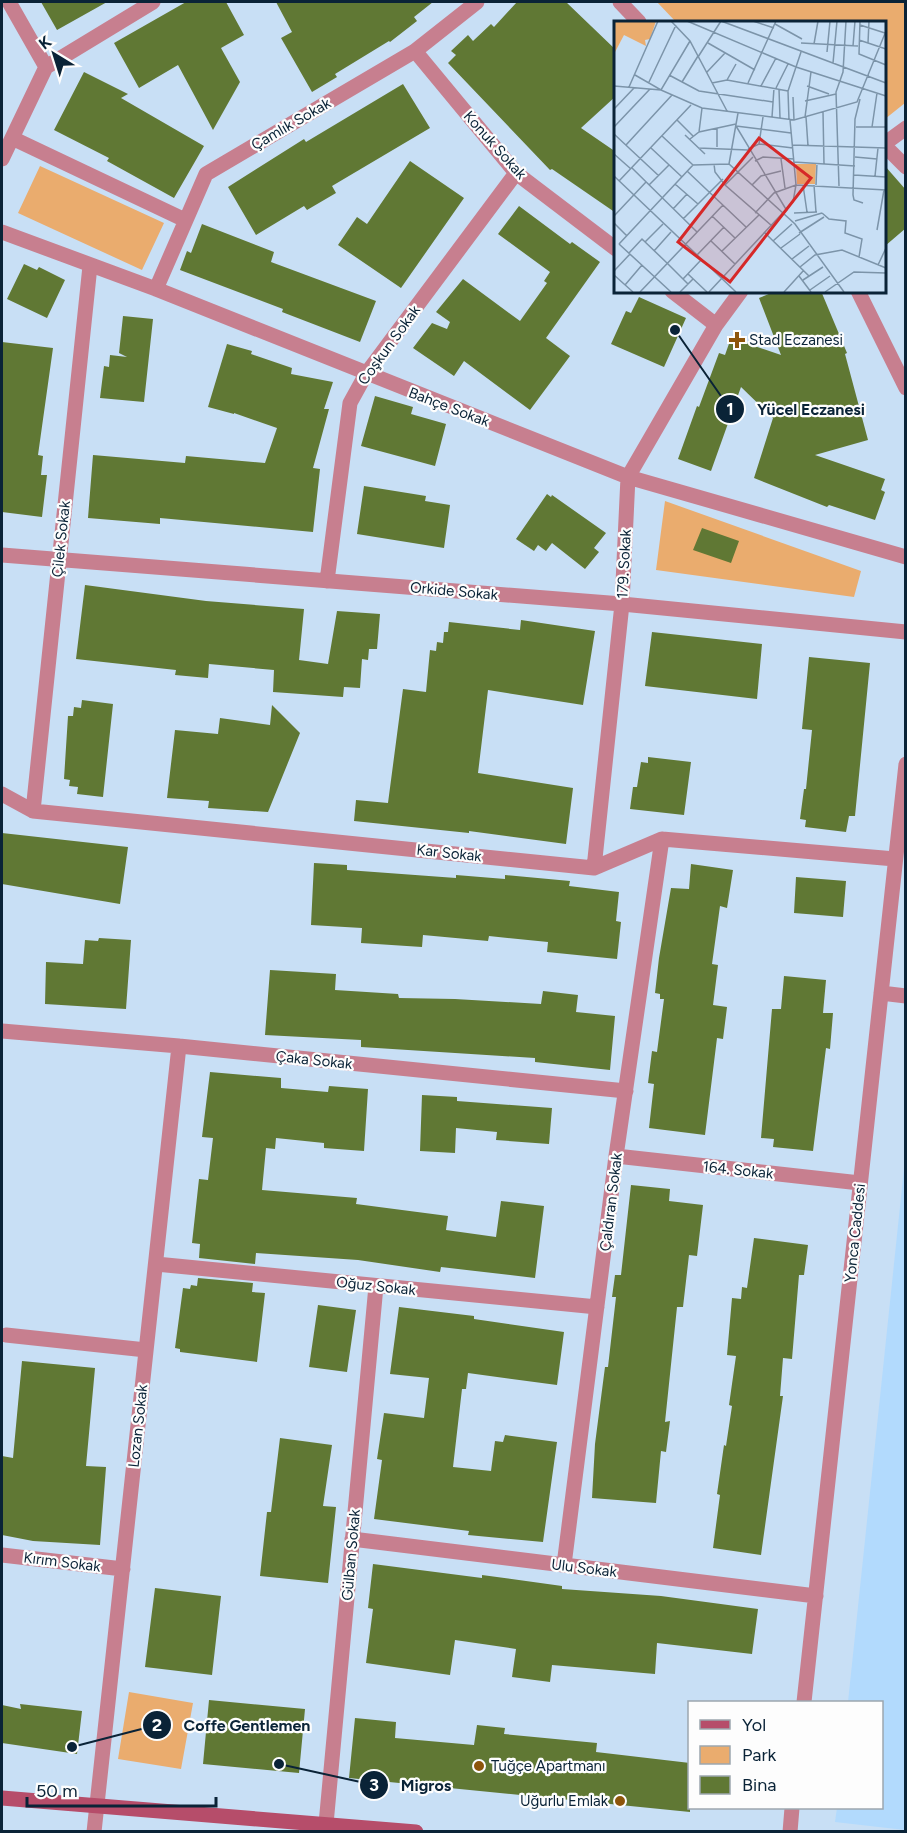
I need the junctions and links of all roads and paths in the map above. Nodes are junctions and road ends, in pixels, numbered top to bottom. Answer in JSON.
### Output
{"nodes":[{"id":1,"x":9,"y":2,"type":"edge"},
{"id":2,"x":153,"y":2,"type":"edge"},
{"id":3,"x":477,"y":2,"type":"edge"},
{"id":4,"x":620,"y":2,"type":"edge"},
{"id":5,"x":638,"y":21,"type":"edge"},
{"id":6,"x":415,"y":51,"type":"junction"},
{"id":7,"x":46,"y":67,"type":"junction"},
{"id":8,"x":906,"y":128,"type":"edge"},
{"id":9,"x":12,"y":138,"type":"junction"},
{"id":10,"x":886,"y":144,"type":"edge"},
{"id":11,"x":886,"y":146,"type":"edge"},
{"id":12,"x":2,"y":159,"type":"edge"},
{"id":13,"x":906,"y":167,"type":"edge"},
{"id":14,"x":516,"y":173,"type":"junction"},
{"id":15,"x":185,"y":220,"type":"junction"},
{"id":16,"x":2,"y":232,"type":"edge"},
{"id":17,"x":614,"y":247,"type":"edge"},
{"id":18,"x":90,"y":266,"type":"junction"},
{"id":19,"x":156,"y":289,"type":"junction"},
{"id":20,"x":673,"y":292,"type":"edge"},
{"id":21,"x":740,"y":292,"type":"edge"},
{"id":22,"x":858,"y":292,"type":"edge"},
{"id":23,"x":716,"y":325,"type":"junction"},
{"id":24,"x":366,"y":374,"type":"junction"},
{"id":25,"x":906,"y":388,"type":"edge"},
{"id":26,"x":628,"y":477,"type":"junction"},
{"id":27,"x":2,"y":555,"type":"edge"},
{"id":28,"x":906,"y":557,"type":"edge"},
{"id":29,"x":59,"y":559,"type":"junction"},
{"id":30,"x":327,"y":581,"type":"junction"},
{"id":31,"x":622,"y":604,"type":"junction"},
{"id":32,"x":906,"y":632,"type":"edge"},
{"id":33,"x":906,"y":764,"type":"edge"},
{"id":34,"x":2,"y":794,"type":"edge"},
{"id":35,"x":33,"y":811,"type":"junction"},
{"id":36,"x":662,"y":839,"type":"junction"},
{"id":37,"x":895,"y":859,"type":"junction"},
{"id":38,"x":594,"y":867,"type":"junction"},
{"id":39,"x":881,"y":993,"type":"junction"},
{"id":40,"x":906,"y":996,"type":"edge"},
{"id":41,"x":2,"y":1031,"type":"edge"},
{"id":42,"x":179,"y":1046,"type":"junction"},
{"id":43,"x":626,"y":1090,"type":"junction"},
{"id":44,"x":616,"y":1156,"type":"junction"},
{"id":45,"x":860,"y":1184,"type":"junction"},
{"id":46,"x":156,"y":1264,"type":"junction"},
{"id":47,"x":376,"y":1286,"type":"junction"},
{"id":48,"x":597,"y":1307,"type":"junction"},
{"id":49,"x":6,"y":1335,"type":"dead end"},
{"id":50,"x":147,"y":1350,"type":"junction"},
{"id":51,"x":352,"y":1539,"type":"junction"},
{"id":52,"x":2,"y":1555,"type":"edge"},
{"id":53,"x":564,"y":1565,"type":"junction"},
{"id":54,"x":123,"y":1569,"type":"junction"},
{"id":55,"x":816,"y":1596,"type":"junction"},
{"id":56,"x":804,"y":1701,"type":"edge"},
{"id":57,"x":2,"y":1798,"type":"edge"},
{"id":58,"x":97,"y":1806,"type":"junction"},
{"id":59,"x":792,"y":1809,"type":"edge"},
{"id":60,"x":326,"y":1824,"type":"junction"},
{"id":61,"x":409,"y":1831,"type":"edge"},
{"id":62,"x":94,"y":1832,"type":"edge"},
{"id":63,"x":416,"y":1832,"type":"edge"},
{"id":64,"x":790,"y":1832,"type":"edge"}],
"edges":[{"from":1,"to":7,"type":"street"},
{"from":2,"to":7,"type":"street"},
{"from":3,"to":6,"type":"street","name":"Çamlık Sokak"},
{"from":4,"to":5,"type":"street"},
{"from":6,"to":14,"type":"street","name":"Konuk Sokak"},
{"from":6,"to":15,"type":"street","name":"Çamlık Sokak"},
{"from":7,"to":9,"type":"street"},
{"from":8,"to":10,"type":"street"},
{"from":9,"to":12,"type":"street"},
{"from":9,"to":15,"type":"street"},
{"from":11,"to":13,"type":"street"},
{"from":14,"to":17,"type":"street","name":"Konuk Sokak"},
{"from":14,"to":24,"type":"street","name":"Coşkun Sokak"},
{"from":15,"to":19,"type":"street","name":"Çamlık Sokak"},
{"from":16,"to":18,"type":"street","name":"Bahçe Sokak"},
{"from":18,"to":19,"type":"street","name":"Bahçe Sokak"},
{"from":18,"to":29,"type":"street","name":"Çilek Sokak"},
{"from":19,"to":24,"type":"street","name":"Bahçe Sokak"},
{"from":20,"to":23,"type":"street"},
{"from":21,"to":23,"type":"street","name":"179. Sokak"},
{"from":22,"to":25,"type":"street"},
{"from":23,"to":26,"type":"street","name":"179. Sokak"},
{"from":24,"to":26,"type":"street","name":"Bahçe Sokak"},
{"from":24,"to":30,"type":"street","name":"Coşkun Sokak"},
{"from":26,"to":28,"type":"street","name":"Bahçe Sokak"},
{"from":26,"to":31,"type":"street","name":"179. Sokak"},
{"from":27,"to":29,"type":"street","name":"Orkide Sokak"},
{"from":29,"to":30,"type":"street","name":"Orkide Sokak"},
{"from":29,"to":35,"type":"street","name":"Çilek Sokak"},
{"from":30,"to":31,"type":"street","name":"Orkide Sokak"},
{"from":31,"to":32,"type":"street","name":"Orkide Sokak"},
{"from":31,"to":38,"type":"street","name":"179. Sokak"},
{"from":33,"to":37,"type":"street","name":"Yonca Caddesi"},
{"from":34,"to":35,"type":"street","name":"Kar Sokak"},
{"from":35,"to":38,"type":"street","name":"Kar Sokak"},
{"from":36,"to":37,"type":"street","name":"Kar Sokak"},
{"from":36,"to":38,"type":"street","name":"Kar Sokak"},
{"from":36,"to":43,"type":"street","name":"Çaldıran Sokak"},
{"from":37,"to":39,"type":"street","name":"Yonca Caddesi"},
{"from":39,"to":40,"type":"street"},
{"from":39,"to":45,"type":"street","name":"Yonca Caddesi"},
{"from":41,"to":42,"type":"street","name":"Çaka Sokak"},
{"from":42,"to":43,"type":"street","name":"Çaka Sokak"},
{"from":42,"to":46,"type":"street","name":"Lozan Sokak"},
{"from":43,"to":44,"type":"street","name":"Çaldıran Sokak"},
{"from":44,"to":45,"type":"street","name":"164. Sokak"},
{"from":44,"to":48,"type":"street","name":"Çaldıran Sokak"},
{"from":45,"to":55,"type":"street","name":"Yonca Caddesi"},
{"from":46,"to":47,"type":"street","name":"Oğuz Sokak"},
{"from":46,"to":50,"type":"street","name":"Lozan Sokak"},
{"from":47,"to":48,"type":"street","name":"Oğuz Sokak"},
{"from":47,"to":51,"type":"street","name":"Gülban Sokak"},
{"from":48,"to":53,"type":"street","name":"Çaldıran Sokak"},
{"from":49,"to":50,"type":"street"},
{"from":50,"to":54,"type":"street","name":"Lozan Sokak"},
{"from":51,"to":53,"type":"street","name":"Ulu Sokak"},
{"from":51,"to":60,"type":"street","name":"Gülban Sokak"},
{"from":52,"to":54,"type":"street","name":"Kırım Sokak"},
{"from":53,"to":55,"type":"street","name":"Ulu Sokak"},
{"from":54,"to":58,"type":"street","name":"Lozan Sokak"},
{"from":55,"to":56,"type":"street","name":"Yonca Caddesi"},
{"from":57,"to":58,"type":"main road"},
{"from":58,"to":60,"type":"main road"},
{"from":58,"to":62,"type":"street","name":"Lozan Sokak"},
{"from":59,"to":64,"type":"street"},
{"from":60,"to":61,"type":"main road"},
{"from":61,"to":63,"type":"main road"}]}
